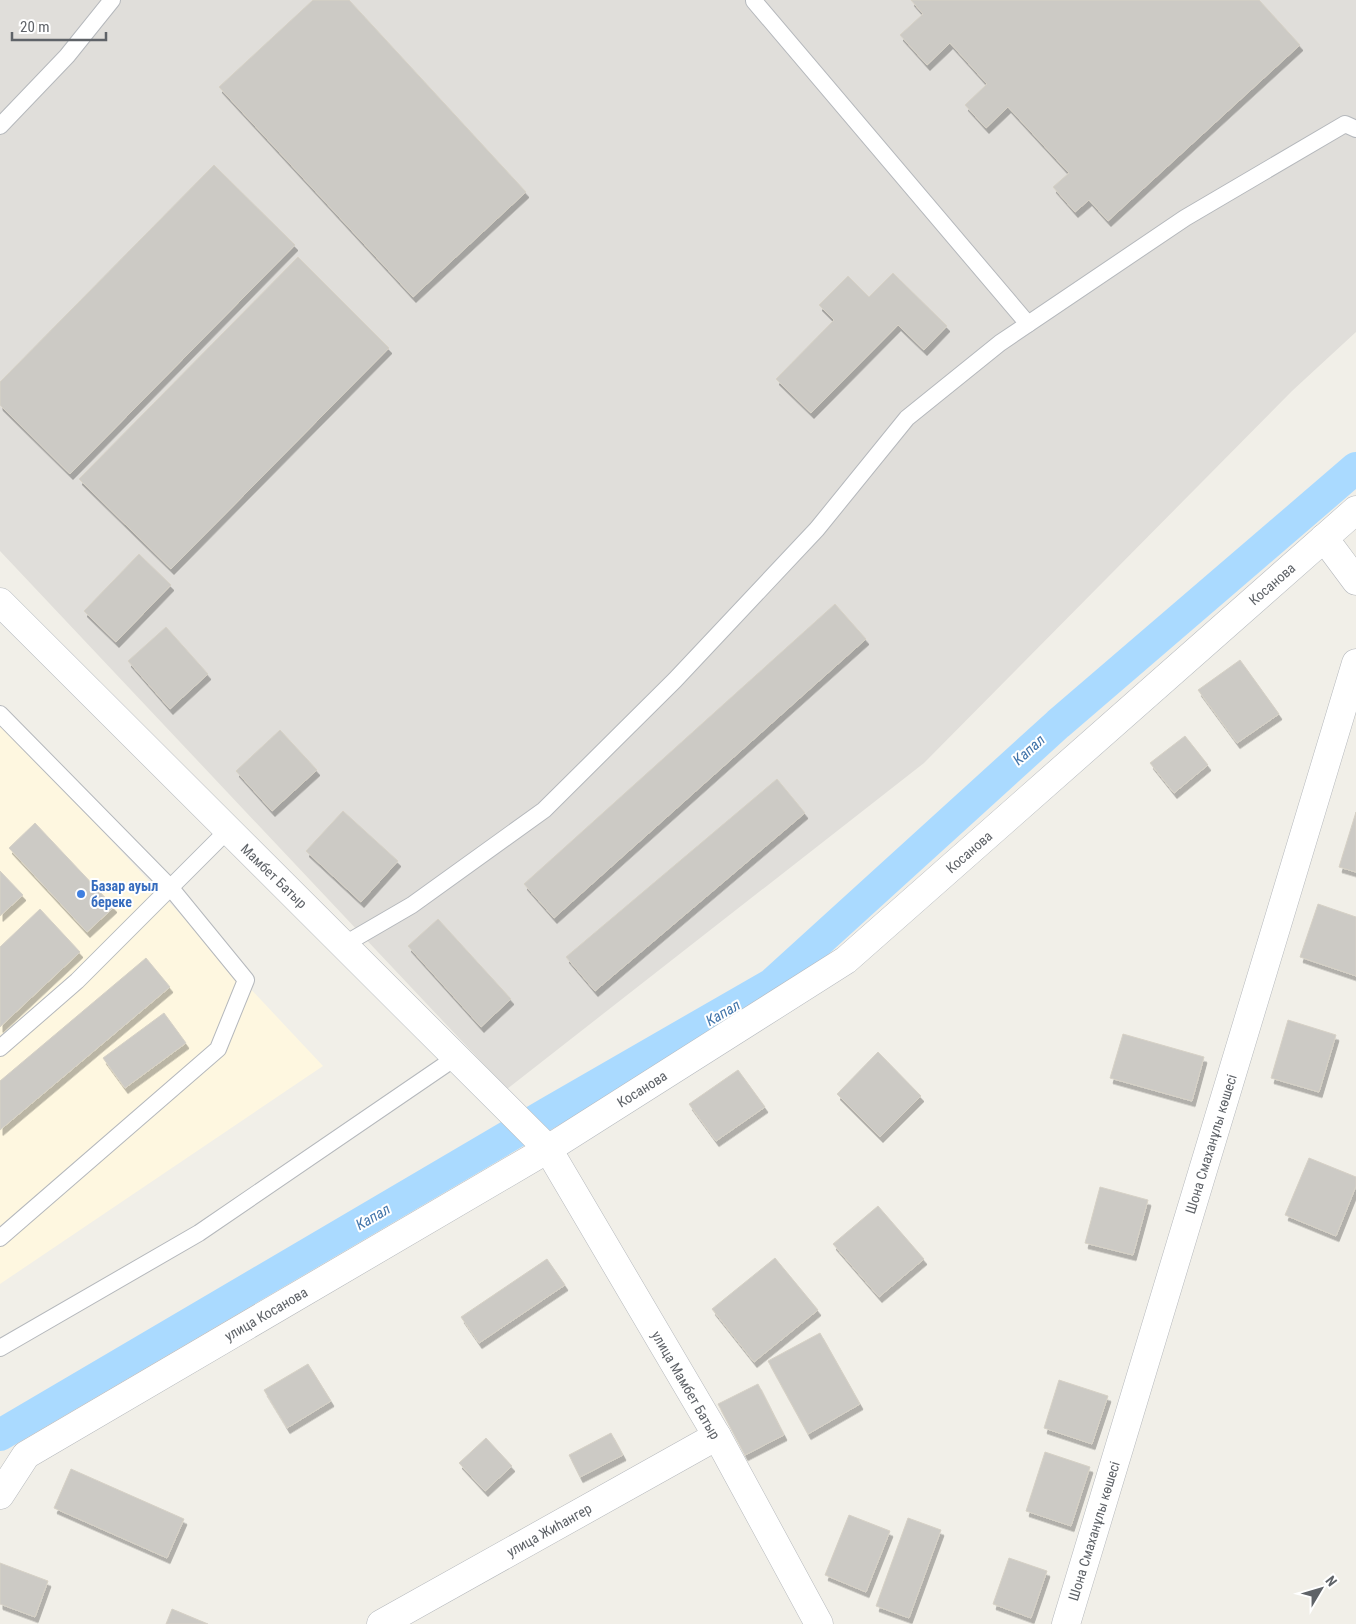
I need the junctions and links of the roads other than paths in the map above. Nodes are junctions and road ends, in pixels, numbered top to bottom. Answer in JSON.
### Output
{"nodes":[{"id":1,"x":112,"y":0,"type":"edge"},
{"id":2,"x":754,"y":1,"type":"edge"},
{"id":3,"x":0,"y":126,"type":"edge"},
{"id":4,"x":1356,"y":129,"type":"edge"},
{"id":5,"x":1028,"y":324,"type":"junction"},
{"id":6,"x":1356,"y":510,"type":"edge"},
{"id":7,"x":1324,"y":538,"type":"junction"},
{"id":8,"x":1356,"y":581,"type":"edge"},
{"id":9,"x":0,"y":602,"type":"edge"},
{"id":10,"x":1356,"y":663,"type":"edge"},
{"id":11,"x":0,"y":714,"type":"edge"},
{"id":12,"x":227,"y":830,"type":"junction"},
{"id":13,"x":170,"y":887,"type":"junction"},
{"id":14,"x":345,"y":944,"type":"junction"},
{"id":15,"x":0,"y":1048,"type":"edge"},
{"id":16,"x":455,"y":1058,"type":"junction"},
{"id":17,"x":548,"y":1149,"type":"junction"},
{"id":18,"x":0,"y":1238,"type":"edge"},
{"id":19,"x":0,"y":1348,"type":"edge"},
{"id":20,"x":717,"y":1436,"type":"junction"},
{"id":21,"x":26,"y":1455,"type":"junction"},
{"id":22,"x":0,"y":1469,"type":"edge"},
{"id":23,"x":0,"y":1495,"type":"edge"},
{"id":24,"x":381,"y":1624,"type":"edge"},
{"id":25,"x":819,"y":1624,"type":"edge"},
{"id":26,"x":1066,"y":1624,"type":"edge"}],
"edges":[{"from":1,"to":3,"type":"lane"},
{"from":2,"to":5,"type":"lane"},
{"from":4,"to":5,"type":"lane"},
{"from":5,"to":14,"type":"lane"},
{"from":6,"to":7,"type":"street","name":"Косанова"},
{"from":7,"to":8,"type":"street"},
{"from":7,"to":17,"type":"street","name":"Косанова"},
{"from":9,"to":12,"type":"street","name":"Мамбет Батыр"},
{"from":10,"to":26,"type":"street","name":"Шона Смаханұлы көшесі"},
{"from":11,"to":13,"type":"lane"},
{"from":12,"to":13,"type":"lane"},
{"from":12,"to":14,"type":"street","name":"Мамбет Батыр"},
{"from":13,"to":15,"type":"lane"},
{"from":13,"to":18,"type":"lane"},
{"from":14,"to":16,"type":"street","name":"Мамбет Батыр"},
{"from":16,"to":17,"type":"street","name":"Мамбет Батыр"},
{"from":16,"to":19,"type":"lane"},
{"from":17,"to":20,"type":"street","name":"улица Мамбет Батыр"},
{"from":17,"to":21,"type":"street","name":"улица Косанова"},
{"from":20,"to":24,"type":"street","name":"улица Жиhангер"},
{"from":20,"to":25,"type":"street","name":"улица Мамбет Батыр"},
{"from":21,"to":22,"type":"street"},
{"from":21,"to":23,"type":"street","name":"улица Косанова"}]}
